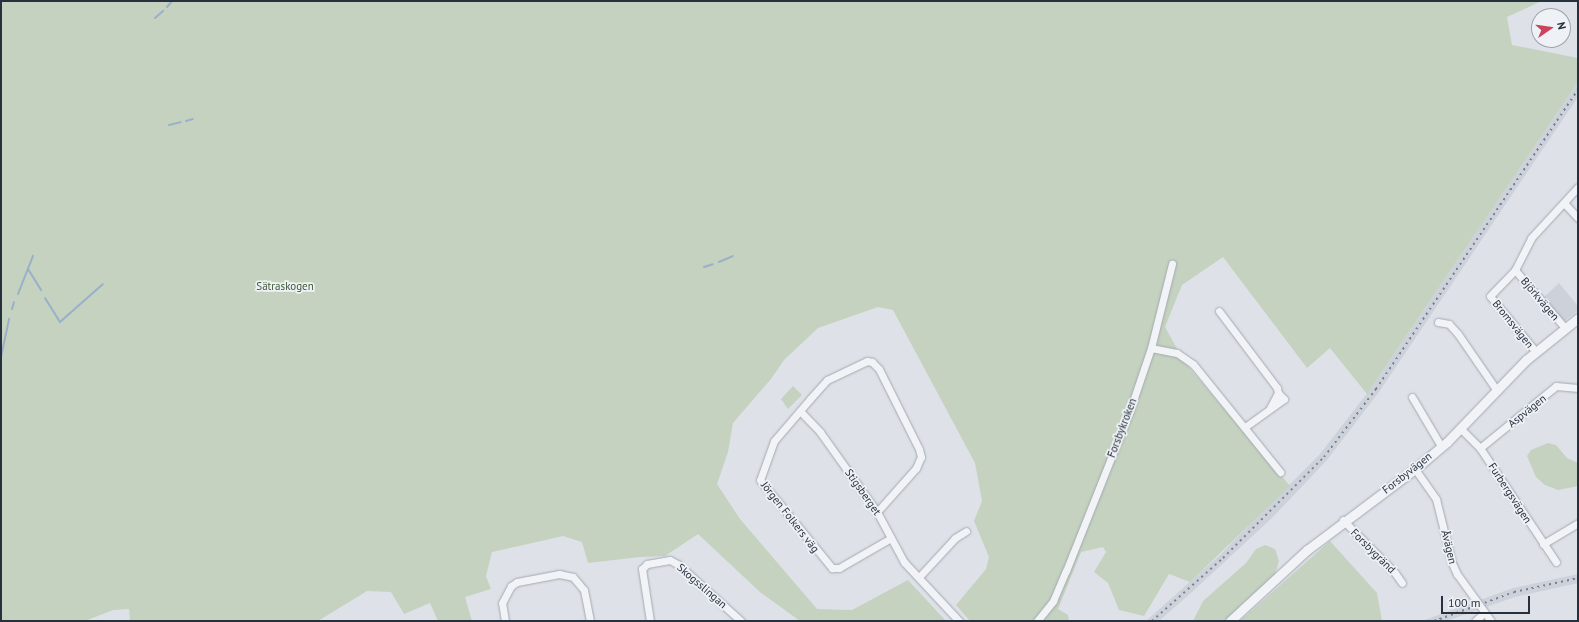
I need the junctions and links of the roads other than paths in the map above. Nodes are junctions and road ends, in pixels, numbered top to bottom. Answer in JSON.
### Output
{"nodes":[{"id":1,"x":1578,"y":187,"type":"edge"},
{"id":2,"x":1564,"y":203,"type":"junction"},
{"id":3,"x":1578,"y":218,"type":"edge"},
{"id":4,"x":1172,"y":264,"type":"dead end"},
{"id":5,"x":1515,"y":270,"type":"junction"},
{"id":6,"x":1490,"y":296,"type":"joint"},
{"id":7,"x":1219,"y":311,"type":"dead end"},
{"id":8,"x":1578,"y":318,"type":"edge"},
{"id":9,"x":1438,"y":322,"type":"dead end"},
{"id":10,"x":1565,"y":328,"type":"junction"},
{"id":11,"x":1151,"y":348,"type":"junction"},
{"id":12,"x":1536,"y":352,"type":"junction"},
{"id":13,"x":1578,"y":388,"type":"edge"},
{"id":14,"x":1496,"y":389,"type":"junction"},
{"id":15,"x":1412,"y":397,"type":"dead end"},
{"id":16,"x":800,"y":411,"type":"junction"},
{"id":17,"x":1246,"y":427,"type":"junction"},
{"id":18,"x":1460,"y":428,"type":"junction"},
{"id":19,"x":1441,"y":446,"type":"junction"},
{"id":20,"x":1480,"y":448,"type":"junction"},
{"id":21,"x":1415,"y":469,"type":"junction"},
{"id":22,"x":1280,"y":472,"type":"dead end"},
{"id":23,"x":877,"y":512,"type":"junction"},
{"id":24,"x":1343,"y":520,"type":"junction"},
{"id":25,"x":1578,"y":523,"type":"edge"},
{"id":26,"x":966,"y":531,"type":"dead end"},
{"id":27,"x":891,"y":538,"type":"junction"},
{"id":28,"x":1543,"y":544,"type":"junction"},
{"id":29,"x":1556,"y":562,"type":"dead end"},
{"id":30,"x":919,"y":577,"type":"junction"},
{"id":31,"x":1402,"y":583,"type":"dead end"},
{"id":32,"x":1484,"y":613,"type":"junction"},
{"id":33,"x":505,"y":621,"type":"edge"},
{"id":34,"x":590,"y":621,"type":"edge"},
{"id":35,"x":650,"y":621,"type":"edge"},
{"id":36,"x":741,"y":621,"type":"edge"},
{"id":37,"x":959,"y":621,"type":"edge"},
{"id":38,"x":1037,"y":621,"type":"edge"},
{"id":39,"x":1230,"y":621,"type":"edge"},
{"id":40,"x":1475,"y":621,"type":"edge"},
{"id":41,"x":1491,"y":621,"type":"edge"}],
"edges":[{"from":1,"to":2,"type":"street","name":"Björkvägen"},
{"from":2,"to":3,"type":"street"},
{"from":2,"to":5,"type":"street","name":"Björkvägen"},
{"from":4,"to":11,"type":"street","name":"Forsbykroken"},
{"from":5,"to":6,"type":"street","name":"Björkvägen"},
{"from":5,"to":10,"type":"street","name":"Björkvägen"},
{"from":6,"to":12,"type":"street","name":"Bromsvägen"},
{"from":7,"to":17,"type":"street"},
{"from":8,"to":10,"type":"street","name":"Forsbyvägen"},
{"from":9,"to":14,"type":"street"},
{"from":10,"to":12,"type":"street","name":"Forsbyvägen"},
{"from":11,"to":17,"type":"street"},
{"from":11,"to":38,"type":"street","name":"Forsbykroken"},
{"from":12,"to":14,"type":"street","name":"Forsbyvägen"},
{"from":13,"to":20,"type":"street","name":"Aspvägen"},
{"from":14,"to":18,"type":"street","name":"Forsbyvägen"},
{"from":15,"to":19,"type":"street"},
{"from":16,"to":23,"type":"street","name":"Stigsberget"},
{"from":16,"to":23,"type":"street","name":"Jörgen Folkers väg"},
{"from":16,"to":27,"type":"street","name":"Jörgen Folkers väg"},
{"from":17,"to":22,"type":"street"},
{"from":18,"to":19,"type":"street","name":"Forsbyvägen"},
{"from":18,"to":20,"type":"street","name":"Furbergsvägen"},
{"from":19,"to":21,"type":"street","name":"Forsbyvägen"},
{"from":20,"to":28,"type":"street","name":"Furbergsvägen"},
{"from":21,"to":24,"type":"street","name":"Forsbyvägen"},
{"from":21,"to":32,"type":"street","name":"Åvägen"},
{"from":23,"to":27,"type":"street","name":"Stigsberget"},
{"from":24,"to":31,"type":"street","name":"Forsbygränd"},
{"from":24,"to":39,"type":"street","name":"Forsbyvägen"},
{"from":25,"to":28,"type":"street"},
{"from":26,"to":30,"type":"street"},
{"from":27,"to":30,"type":"street","name":"Stigsberget"},
{"from":28,"to":29,"type":"street","name":"Furbergsvägen"},
{"from":30,"to":37,"type":"street","name":"Stigsberget"},
{"from":32,"to":40,"type":"street"},
{"from":32,"to":41,"type":"street","name":"Åvägen"},
{"from":33,"to":34,"type":"street"},
{"from":35,"to":36,"type":"street","name":"Skogsslingan"}]}
